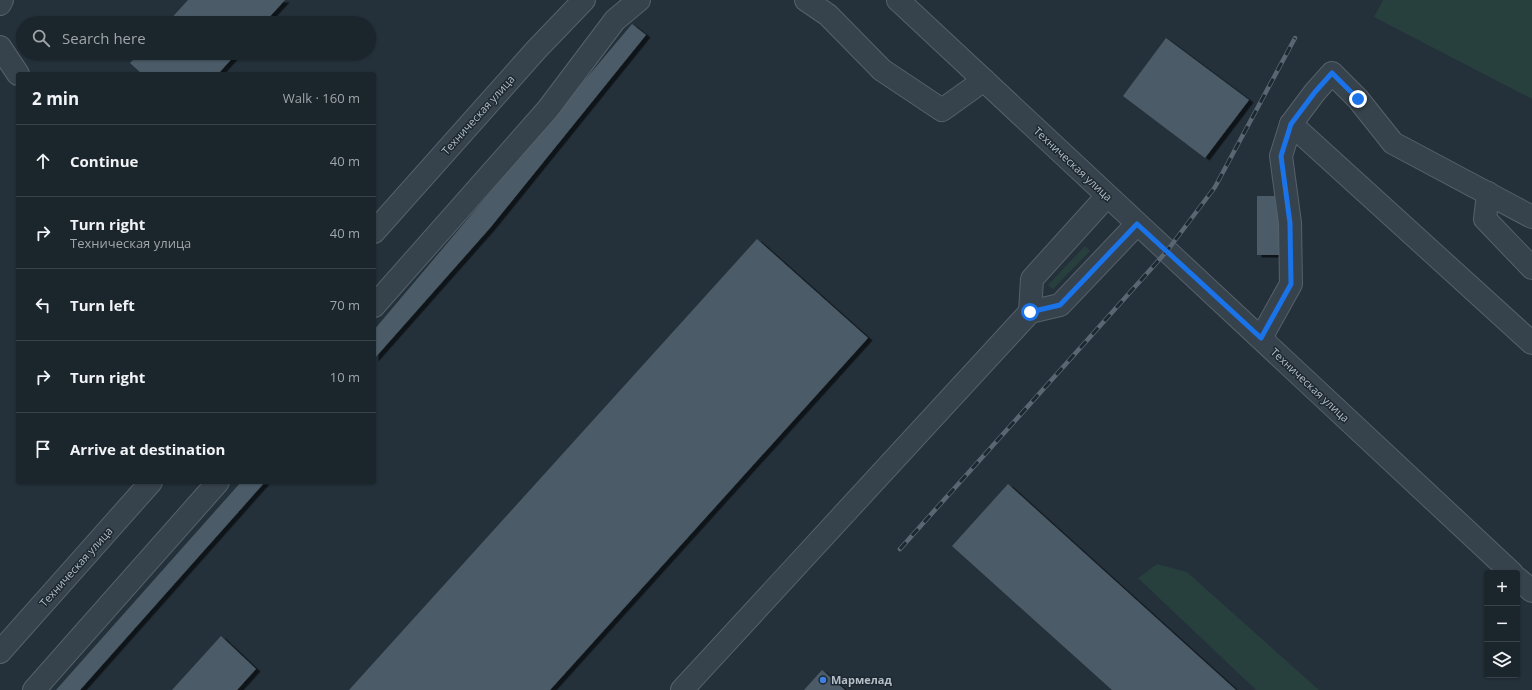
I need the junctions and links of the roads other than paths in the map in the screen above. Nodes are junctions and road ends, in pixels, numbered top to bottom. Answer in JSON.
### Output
{"nodes":[{"id":1,"x":2,"y":0,"type":"edge"},
{"id":2,"x":584,"y":0,"type":"edge"},
{"id":3,"x":639,"y":0,"type":"edge"},
{"id":4,"x":806,"y":0,"type":"edge"},
{"id":5,"x":898,"y":0,"type":"edge"},
{"id":6,"x":0,"y":4,"type":"edge"},
{"id":7,"x":0,"y":47,"type":"edge"},
{"id":8,"x":17,"y":72,"type":"edge"},
{"id":9,"x":984,"y":80,"type":"junction"},
{"id":10,"x":1291,"y":124,"type":"junction"},
{"id":11,"x":1488,"y":193,"type":"junction"},
{"id":12,"x":1107,"y":196,"type":"junction"},
{"id":13,"x":1532,"y":217,"type":"edge"},
{"id":14,"x":1137,"y":224,"type":"junction"},
{"id":15,"x":376,"y":230,"type":"edge"},
{"id":16,"x":1532,"y":268,"type":"edge"},
{"id":17,"x":376,"y":304,"type":"edge"},
{"id":18,"x":1030,"y":312,"type":"junction"},
{"id":19,"x":1261,"y":338,"type":"junction"},
{"id":20,"x":1532,"y":343,"type":"edge"},
{"id":21,"x":149,"y":484,"type":"edge"},
{"id":22,"x":216,"y":484,"type":"edge"},
{"id":23,"x":1509,"y":570,"type":"edge"},
{"id":24,"x":1520,"y":581,"type":"edge"},
{"id":25,"x":1532,"y":591,"type":"edge"},
{"id":26,"x":0,"y":652,"type":"edge"},
{"id":27,"x":34,"y":690,"type":"edge"},
{"id":28,"x":682,"y":690,"type":"edge"}],
"edges":[{"from":1,"to":6,"type":"street"},
{"from":2,"to":15,"type":"street","name":"Техническая улица"},
{"from":3,"to":17,"type":"street"},
{"from":4,"to":9,"type":"street"},
{"from":5,"to":9,"type":"street","name":"Техническая улица"},
{"from":7,"to":8,"type":"street"},
{"from":9,"to":12,"type":"street","name":"Техническая улица"},
{"from":10,"to":11,"type":"street"},
{"from":10,"to":19,"type":"street"},
{"from":10,"to":20,"type":"street"},
{"from":11,"to":13,"type":"street"},
{"from":11,"to":16,"type":"street"},
{"from":12,"to":14,"type":"street","name":"Техническая улица"},
{"from":12,"to":18,"type":"street"},
{"from":14,"to":18,"type":"street"},
{"from":14,"to":19,"type":"street","name":"Техническая улица"},
{"from":18,"to":28,"type":"street"},
{"from":19,"to":23,"type":"street","name":"Техническая улица"},
{"from":21,"to":26,"type":"street","name":"Техническая улица"},
{"from":22,"to":27,"type":"street"},
{"from":24,"to":25,"type":"street"}]}
